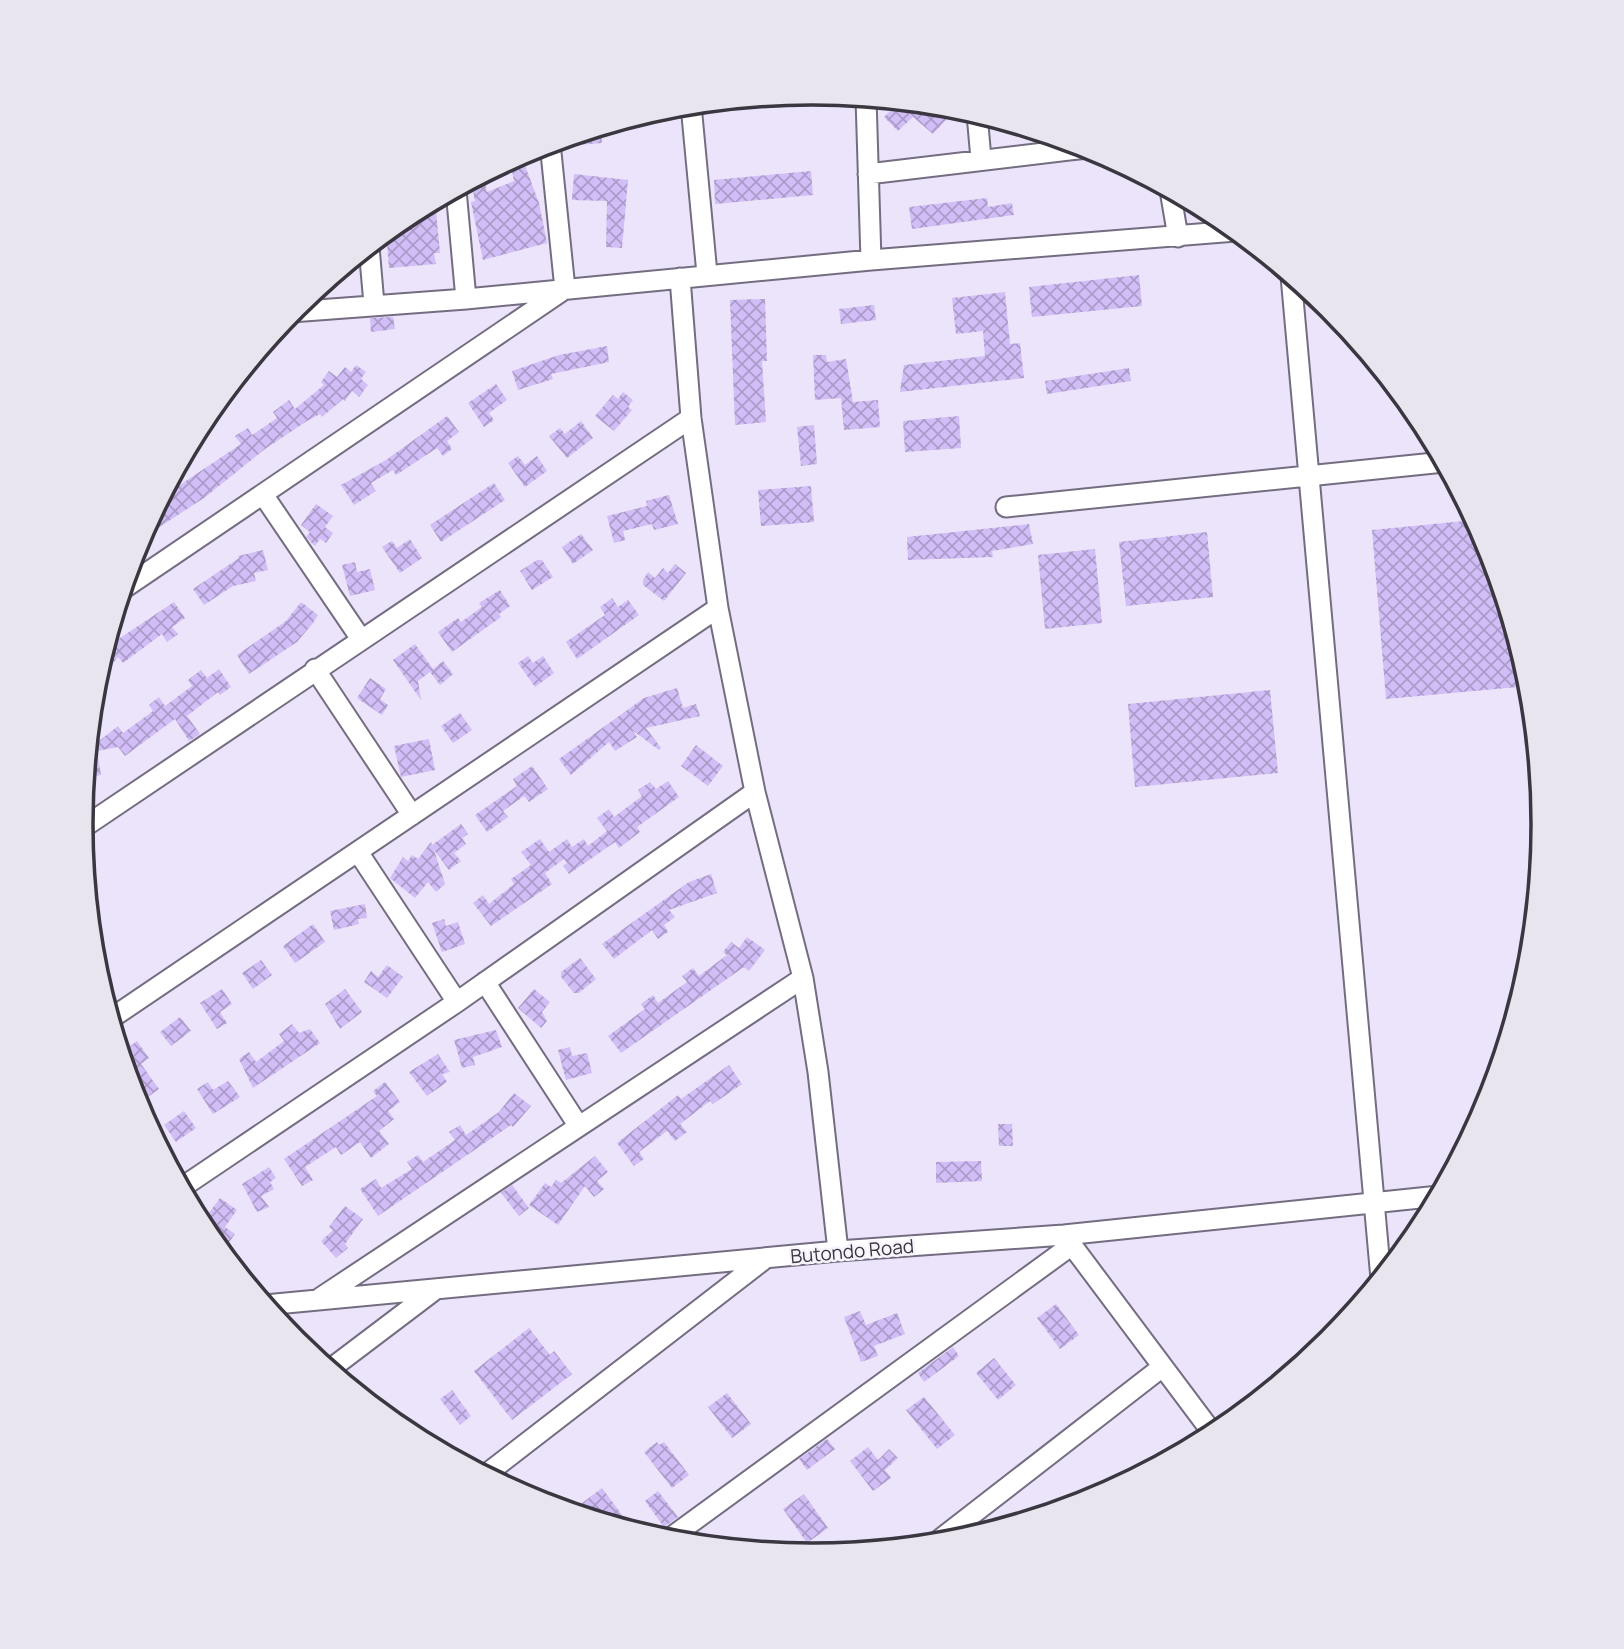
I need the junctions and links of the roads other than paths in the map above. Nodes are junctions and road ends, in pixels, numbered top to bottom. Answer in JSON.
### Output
{"nodes":[{"id":1,"x":866,"y":108,"type":"edge"},
{"id":2,"x":692,"y":116,"type":"edge"},
{"id":3,"x":978,"y":125,"type":"edge"},
{"id":4,"x":1057,"y":148,"type":"edge"},
{"id":5,"x":551,"y":155,"type":"edge"},
{"id":6,"x":981,"y":159,"type":"junction"},
{"id":7,"x":869,"y":174,"type":"junction"},
{"id":8,"x":457,"y":199,"type":"edge"},
{"id":9,"x":1172,"y":202,"type":"edge"},
{"id":10,"x":1221,"y":233,"type":"edge"},
{"id":11,"x":1178,"y":237,"type":"junction"},
{"id":12,"x":370,"y":257,"type":"edge"},
{"id":13,"x":871,"y":260,"type":"junction"},
{"id":14,"x":707,"y":274,"type":"junction"},
{"id":15,"x":680,"y":278,"type":"junction"},
{"id":16,"x":565,"y":289,"type":"junction"},
{"id":17,"x":1292,"y":290,"type":"edge"},
{"id":18,"x":466,"y":299,"type":"junction"},
{"id":19,"x":374,"y":304,"type":"junction"},
{"id":20,"x":309,"y":310,"type":"edge"},
{"id":21,"x":691,"y":418,"type":"junction"},
{"id":22,"x":1434,"y":463,"type":"edge"},
{"id":23,"x":1309,"y":478,"type":"junction"},
{"id":24,"x":264,"y":496,"type":"junction"},
{"id":25,"x":1006,"y":507,"type":"dead end"},
{"id":26,"x":135,"y":581,"type":"edge"},
{"id":27,"x":718,"y":608,"type":"junction"},
{"id":28,"x":361,"y":639,"type":"junction"},
{"id":29,"x":315,"y":669,"type":"junction"},
{"id":30,"x":755,"y":792,"type":"junction"},
{"id":31,"x":412,"y":815,"type":"junction"},
{"id":32,"x":93,"y":821,"type":"edge"},
{"id":33,"x":358,"y":852,"type":"junction"},
{"id":34,"x":803,"y":978,"type":"junction"},
{"id":35,"x":485,"y":982,"type":"junction"},
{"id":36,"x":457,"y":1002,"type":"junction"},
{"id":37,"x":118,"y":1014,"type":"edge"},
{"id":38,"x":578,"y":1125,"type":"junction"},
{"id":39,"x":188,"y":1183,"type":"edge"},
{"id":40,"x":1427,"y":1197,"type":"edge"},
{"id":41,"x":1372,"y":1203,"type":"junction"},
{"id":42,"x":1068,"y":1240,"type":"junction"},
{"id":43,"x":838,"y":1251,"type":"junction"},
{"id":44,"x":766,"y":1258,"type":"junction"},
{"id":45,"x":1379,"y":1266,"type":"edge"},
{"id":46,"x":436,"y":1289,"type":"junction"},
{"id":47,"x":316,"y":1300,"type":"junction"},
{"id":48,"x":276,"y":1304,"type":"edge"},
{"id":49,"x":337,"y":1364,"type":"edge"},
{"id":50,"x":1161,"y":1368,"type":"junction"},
{"id":51,"x":1207,"y":1426,"type":"edge"},
{"id":52,"x":495,"y":1470,"type":"edge"},
{"id":53,"x":952,"y":1530,"type":"edge"},
{"id":54,"x":679,"y":1531,"type":"edge"}],
"edges":[{"from":1,"to":7,"type":"street"},
{"from":2,"to":14,"type":"street"},
{"from":3,"to":6,"type":"street"},
{"from":4,"to":6,"type":"street"},
{"from":5,"to":16,"type":"street"},
{"from":6,"to":7,"type":"street"},
{"from":7,"to":13,"type":"street"},
{"from":8,"to":18,"type":"street"},
{"from":9,"to":11,"type":"street"},
{"from":10,"to":11,"type":"street"},
{"from":11,"to":13,"type":"street"},
{"from":12,"to":19,"type":"street"},
{"from":13,"to":14,"type":"street"},
{"from":14,"to":15,"type":"street"},
{"from":15,"to":16,"type":"street"},
{"from":15,"to":21,"type":"street"},
{"from":16,"to":18,"type":"street"},
{"from":16,"to":24,"type":"street"},
{"from":17,"to":23,"type":"street"},
{"from":18,"to":19,"type":"street"},
{"from":19,"to":20,"type":"street"},
{"from":21,"to":27,"type":"street"},
{"from":21,"to":28,"type":"street"},
{"from":22,"to":23,"type":"street"},
{"from":23,"to":25,"type":"street"},
{"from":23,"to":41,"type":"street"},
{"from":24,"to":26,"type":"street"},
{"from":24,"to":28,"type":"street"},
{"from":27,"to":30,"type":"street"},
{"from":27,"to":31,"type":"street"},
{"from":28,"to":29,"type":"street"},
{"from":29,"to":31,"type":"street"},
{"from":29,"to":32,"type":"street"},
{"from":30,"to":34,"type":"street"},
{"from":30,"to":35,"type":"street"},
{"from":31,"to":33,"type":"street"},
{"from":33,"to":36,"type":"street"},
{"from":33,"to":37,"type":"street"},
{"from":34,"to":38,"type":"street"},
{"from":34,"to":43,"type":"street"},
{"from":35,"to":36,"type":"street"},
{"from":35,"to":38,"type":"street"},
{"from":36,"to":39,"type":"street"},
{"from":38,"to":47,"type":"street"},
{"from":40,"to":41,"type":"street","name":"Butondo Road"},
{"from":41,"to":42,"type":"street","name":"Butondo Road"},
{"from":41,"to":45,"type":"street"},
{"from":42,"to":43,"type":"street","name":"Butondo Road"},
{"from":42,"to":50,"type":"street"},
{"from":42,"to":54,"type":"street"},
{"from":43,"to":44,"type":"street","name":"Butondo Road"},
{"from":44,"to":46,"type":"street","name":"Butondo Road"},
{"from":44,"to":52,"type":"street"},
{"from":46,"to":47,"type":"street","name":"Butondo Road"},
{"from":46,"to":49,"type":"street"},
{"from":47,"to":48,"type":"street","name":"Butondo Road"},
{"from":50,"to":51,"type":"street"},
{"from":50,"to":53,"type":"street"}]}
